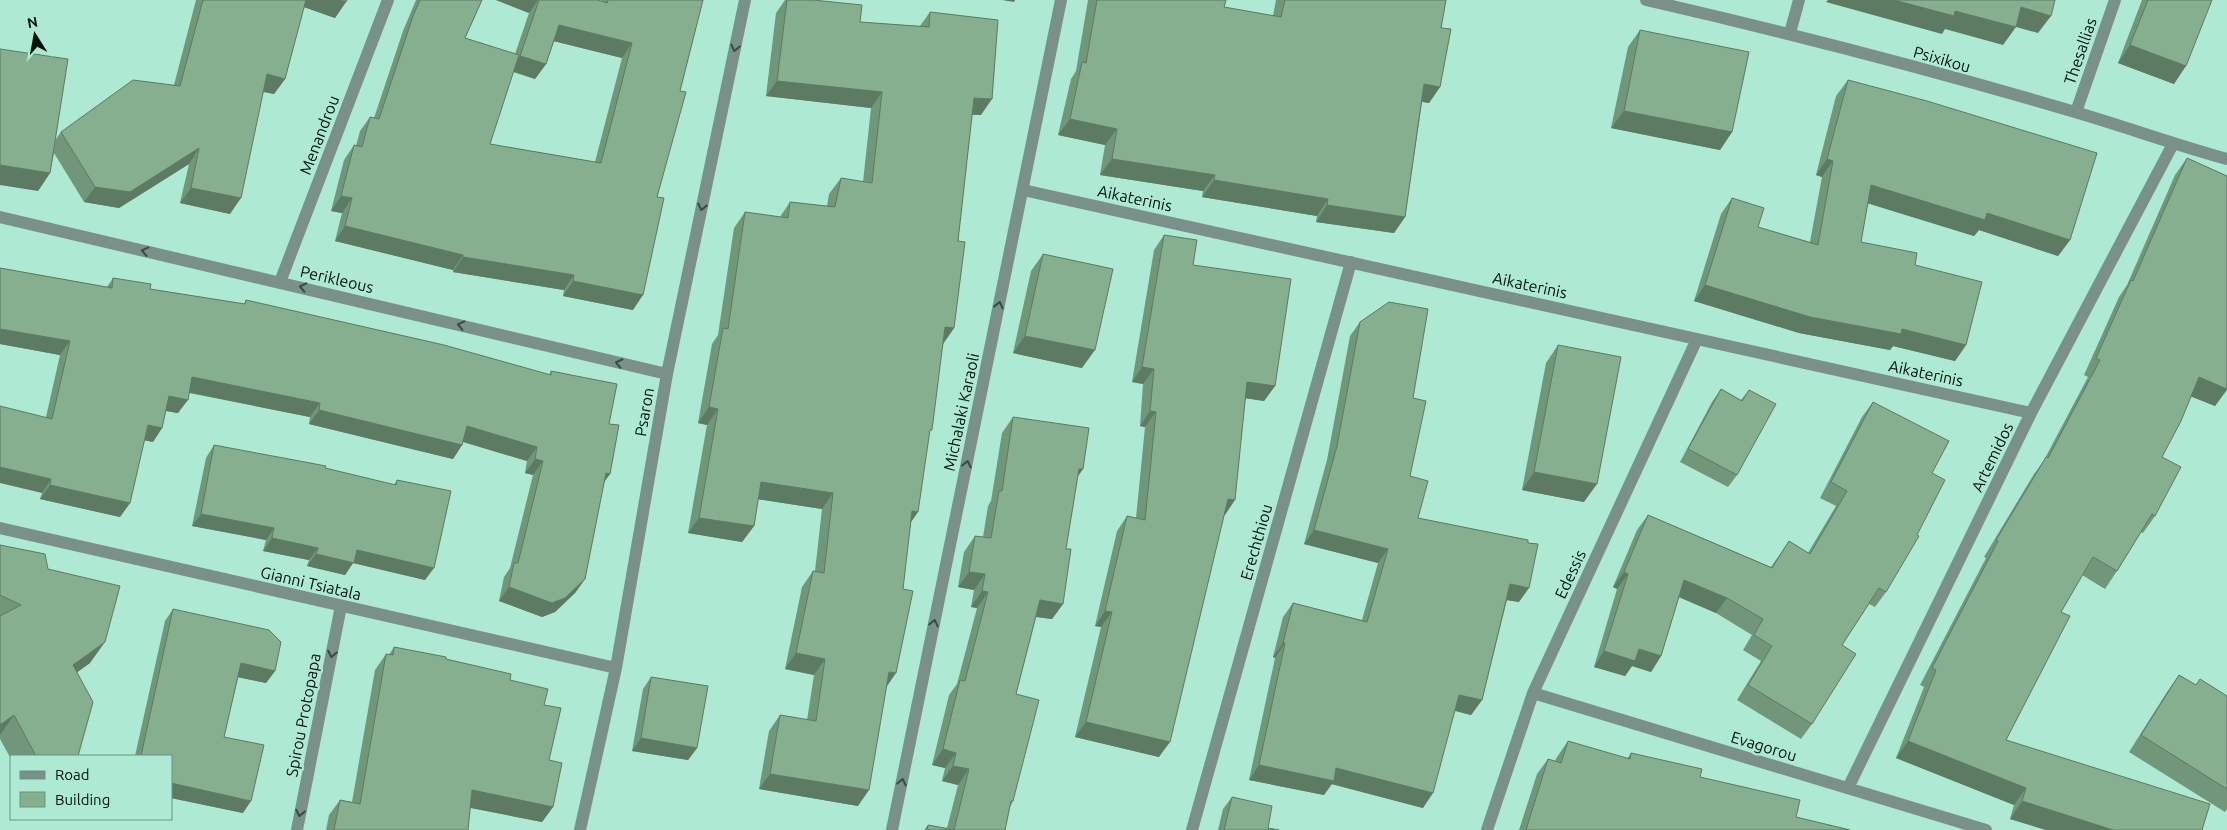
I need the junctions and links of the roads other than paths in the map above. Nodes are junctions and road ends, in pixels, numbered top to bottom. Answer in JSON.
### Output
{"nodes":[{"id":1,"x":388,"y":0,"type":"edge"},
{"id":2,"x":745,"y":0,"type":"edge"},
{"id":3,"x":1061,"y":0,"type":"edge"},
{"id":4,"x":1646,"y":0,"type":"edge"},
{"id":5,"x":1799,"y":0,"type":"edge"},
{"id":6,"x":2115,"y":0,"type":"edge"},
{"id":7,"x":1790,"y":33,"type":"junction"},
{"id":8,"x":2076,"y":112,"type":"junction"},
{"id":9,"x":2173,"y":144,"type":"junction"},
{"id":10,"x":2227,"y":159,"type":"edge"},
{"id":11,"x":1023,"y":190,"type":"junction"},
{"id":12,"x":0,"y":217,"type":"edge"},
{"id":13,"x":1351,"y":262,"type":"junction"},
{"id":14,"x":280,"y":282,"type":"junction"},
{"id":15,"x":1697,"y":339,"type":"junction"},
{"id":16,"x":667,"y":374,"type":"junction"},
{"id":17,"x":2031,"y":413,"type":"junction"},
{"id":18,"x":0,"y":528,"type":"edge"},
{"id":19,"x":341,"y":606,"type":"junction"},
{"id":20,"x":616,"y":668,"type":"junction"},
{"id":21,"x":1533,"y":693,"type":"junction"},
{"id":22,"x":1848,"y":788,"type":"junction"},
{"id":23,"x":296,"y":830,"type":"edge"},
{"id":24,"x":580,"y":830,"type":"edge"},
{"id":25,"x":892,"y":830,"type":"edge"},
{"id":26,"x":1192,"y":830,"type":"edge"},
{"id":27,"x":1487,"y":830,"type":"edge"},
{"id":28,"x":1986,"y":830,"type":"edge"}],
"edges":[{"from":1,"to":14,"type":"street","name":"Menandrou"},
{"from":2,"to":16,"type":"street","name":"Psaron","one_way":true},
{"from":3,"to":11,"type":"street","name":"Michalaki Karaoli"},
{"from":4,"to":7,"type":"street","name":"Psixikou"},
{"from":5,"to":7,"type":"street"},
{"from":6,"to":8,"type":"street","name":"Thesallias"},
{"from":7,"to":8,"type":"street","name":"Psixikou"},
{"from":8,"to":9,"type":"street","name":"Psixikou"},
{"from":9,"to":10,"type":"street","name":"Psixikou"},
{"from":9,"to":17,"type":"street","name":"Artemidos"},
{"from":11,"to":13,"type":"street","name":"Aikaterinis"},
{"from":25,"to":11,"type":"street","name":"Michalaki Karaoli","one_way":true},
{"from":14,"to":12,"type":"street","name":"Perikleous","one_way":true},
{"from":13,"to":15,"type":"street","name":"Aikaterinis"},
{"from":13,"to":26,"type":"street","name":"Erechthiou"},
{"from":16,"to":14,"type":"street","name":"Perikleous","one_way":true},
{"from":15,"to":17,"type":"street","name":"Aikaterinis"},
{"from":15,"to":21,"type":"street","name":"Edessis"},
{"from":16,"to":20,"type":"street","name":"Psaron"},
{"from":17,"to":22,"type":"street","name":"Artemidos"},
{"from":18,"to":19,"type":"street","name":"Gianni Tsiatala"},
{"from":19,"to":20,"type":"street","name":"Gianni Tsiatala"},
{"from":19,"to":23,"type":"street","name":"Spirou Protopapa","one_way":true},
{"from":20,"to":24,"type":"street","name":"Psaron"},
{"from":21,"to":22,"type":"street","name":"Evagorou"},
{"from":21,"to":27,"type":"street","name":"Edessis"},
{"from":22,"to":28,"type":"street","name":"Evagorou"}]}
